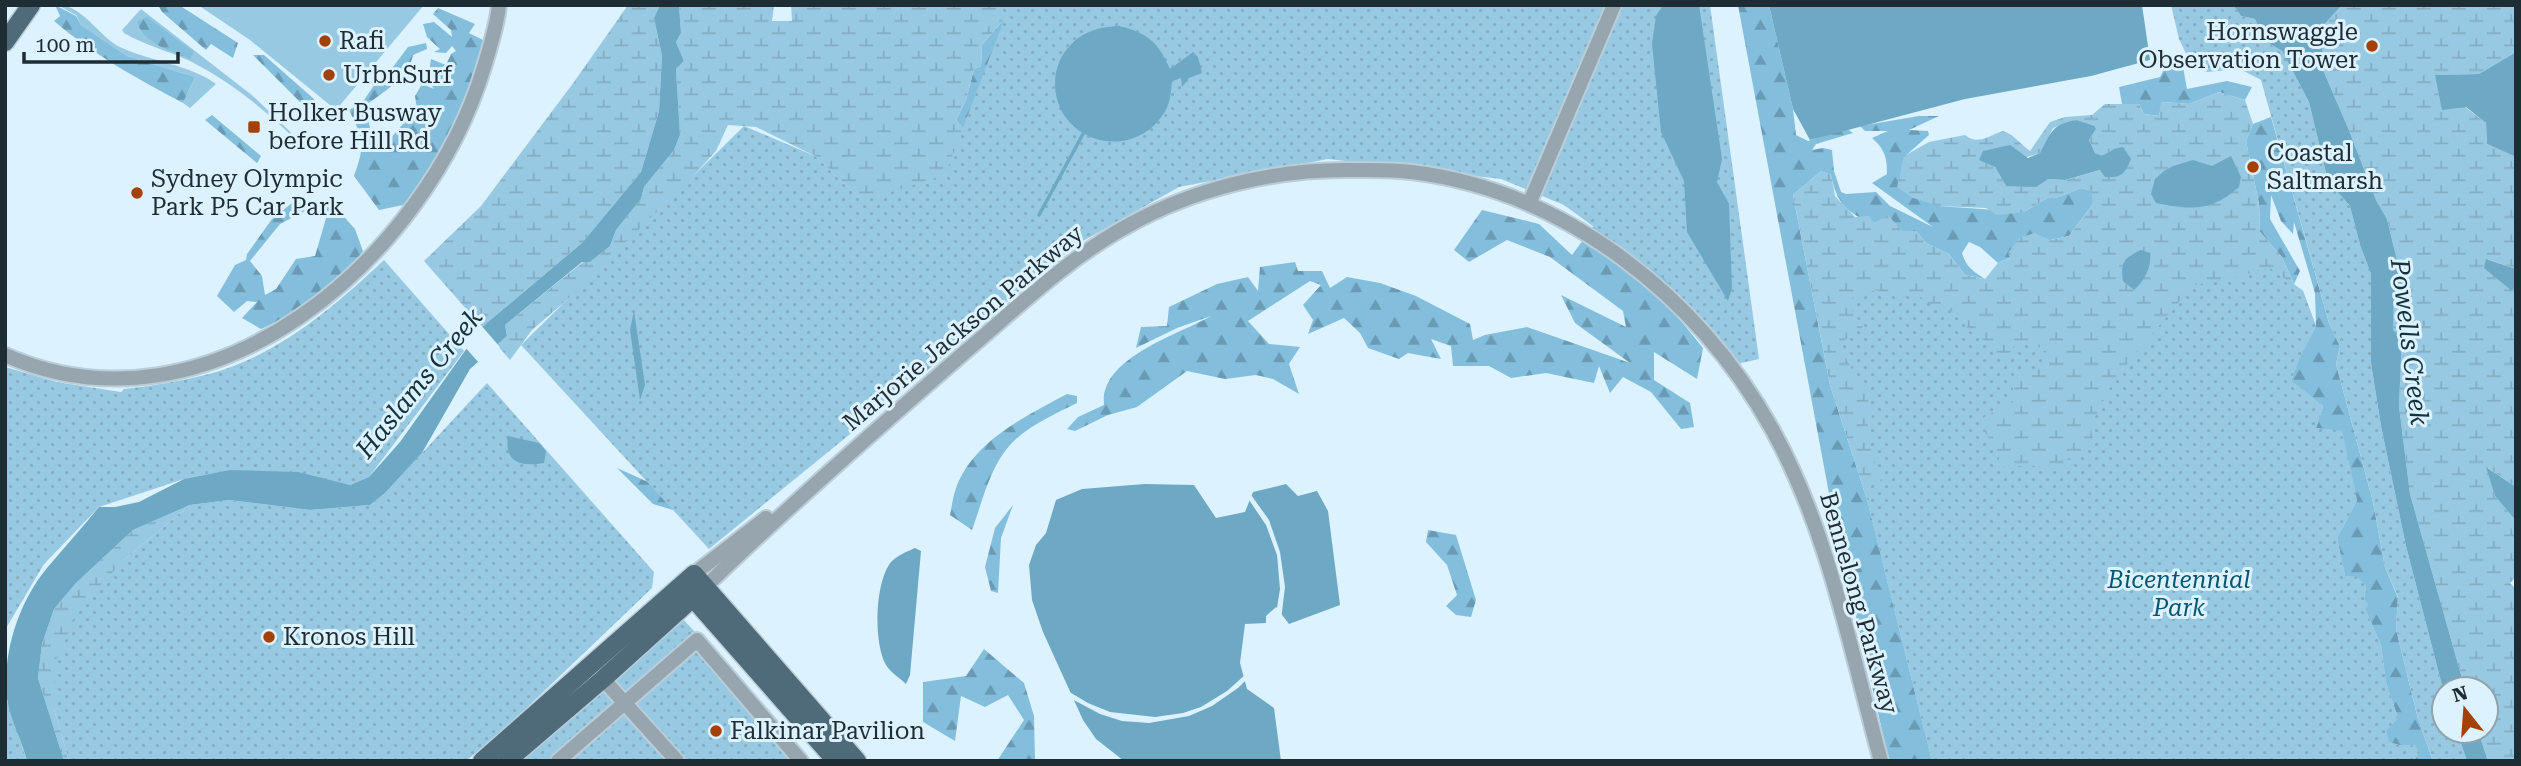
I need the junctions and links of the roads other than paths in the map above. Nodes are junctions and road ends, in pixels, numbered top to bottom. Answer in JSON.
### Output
{"nodes":[{"id":1,"x":17,"y":5,"type":"edge"},
{"id":2,"x":31,"y":5,"type":"edge"},
{"id":3,"x":499,"y":5,"type":"edge"},
{"id":4,"x":1614,"y":5,"type":"edge"},
{"id":5,"x":5,"y":21,"type":"edge"},
{"id":6,"x":5,"y":42,"type":"edge"},
{"id":7,"x":1529,"y":204,"type":"junction"},
{"id":8,"x":5,"y":355,"type":"edge"},
{"id":9,"x":693,"y":586,"type":"junction"},
{"id":10,"x":597,"y":673,"type":"junction"},
{"id":11,"x":625,"y":702,"type":"junction"},
{"id":12,"x":482,"y":761,"type":"edge"},
{"id":13,"x":507,"y":761,"type":"edge"},
{"id":14,"x":558,"y":761,"type":"edge"},
{"id":15,"x":677,"y":761,"type":"edge"},
{"id":16,"x":801,"y":761,"type":"edge"},
{"id":17,"x":836,"y":761,"type":"edge"},
{"id":18,"x":857,"y":761,"type":"edge"},
{"id":19,"x":1881,"y":761,"type":"edge"}],
"edges":[{"from":1,"to":5,"type":"main road"},
{"from":2,"to":6,"type":"main road"},
{"from":3,"to":8,"type":"street"},
{"from":4,"to":7,"type":"street"},
{"from":7,"to":9,"type":"street","name":"Marjorie Jackson Parkway"},
{"from":7,"to":19,"type":"street","name":"Bennelong Parkway"},
{"from":9,"to":10,"type":"main road"},
{"from":9,"to":17,"type":"main road"},
{"from":9,"to":18,"type":"main road"},
{"from":10,"to":11,"type":"street"},
{"from":10,"to":12,"type":"main road"},
{"from":10,"to":13,"type":"main road"},
{"from":11,"to":14,"type":"street"},
{"from":11,"to":15,"type":"street"},
{"from":11,"to":16,"type":"street"}]}
